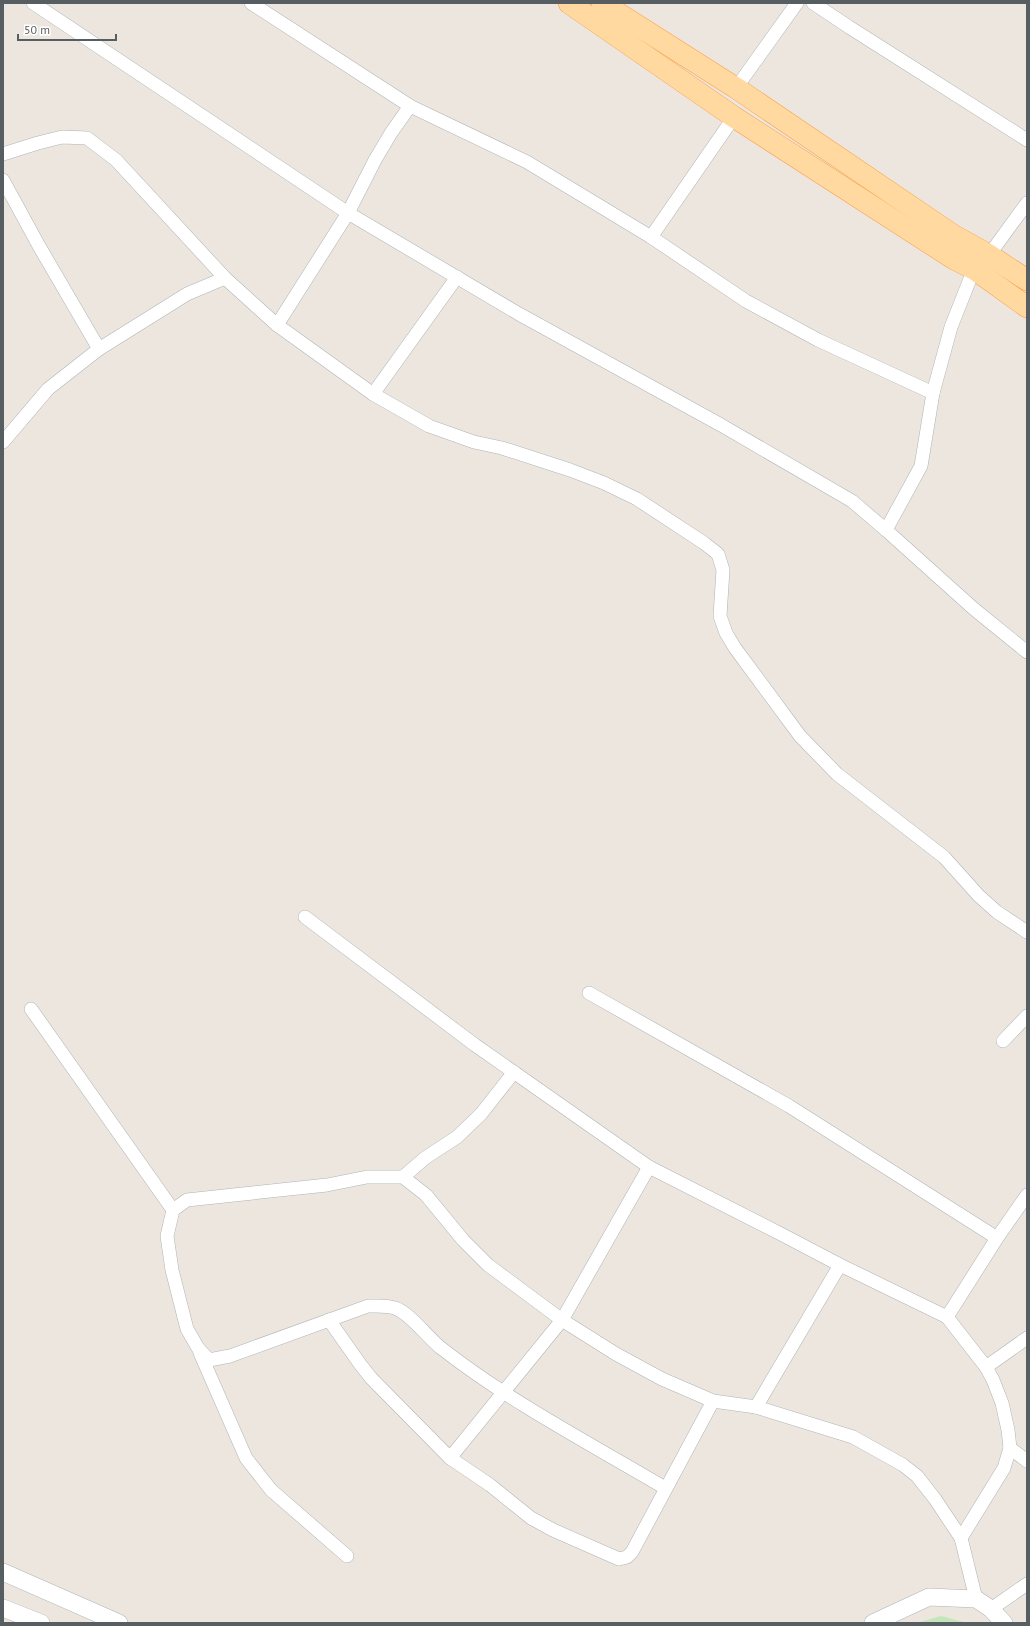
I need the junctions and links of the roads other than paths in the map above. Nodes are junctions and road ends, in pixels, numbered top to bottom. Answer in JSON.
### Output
{"nodes":[{"id":1,"x":33,"y":3,"type":"edge"},
{"id":2,"x":251,"y":3,"type":"edge"},
{"id":3,"x":569,"y":3,"type":"edge"},
{"id":4,"x":602,"y":3,"type":"edge"},
{"id":5,"x":797,"y":3,"type":"edge"},
{"id":6,"x":814,"y":3,"type":"edge"},
{"id":7,"x":736,"y":88,"type":"junction"},
{"id":8,"x":410,"y":106,"type":"junction"},
{"id":9,"x":734,"y":117,"type":"junction"},
{"id":10,"x":1027,"y":140,"type":"edge"},
{"id":11,"x":827,"y":150,"type":"junction"},
{"id":12,"x":3,"y":154,"type":"edge"},
{"id":13,"x":817,"y":172,"type":"junction"},
{"id":14,"x":3,"y":180,"type":"edge"},
{"id":15,"x":1027,"y":203,"type":"edge"},
{"id":16,"x":348,"y":213,"type":"junction"},
{"id":17,"x":651,"y":237,"type":"junction"},
{"id":18,"x":989,"y":255,"type":"junction"},
{"id":19,"x":974,"y":269,"type":"junction"},
{"id":20,"x":457,"y":277,"type":"junction"},
{"id":21,"x":225,"y":278,"type":"junction"},
{"id":22,"x":1027,"y":280,"type":"edge"},
{"id":23,"x":1027,"y":307,"type":"edge"},
{"id":24,"x":277,"y":325,"type":"junction"},
{"id":25,"x":99,"y":349,"type":"junction"},
{"id":26,"x":933,"y":393,"type":"junction"},
{"id":27,"x":373,"y":394,"type":"junction"},
{"id":28,"x":3,"y":442,"type":"edge"},
{"id":29,"x":886,"y":530,"type":"junction"},
{"id":30,"x":1027,"y":652,"type":"edge"},
{"id":31,"x":305,"y":917,"type":"dead end"},
{"id":32,"x":1027,"y":932,"type":"edge"},
{"id":33,"x":590,"y":993,"type":"dead end"},
{"id":34,"x":32,"y":1009,"type":"dead end"},
{"id":35,"x":1027,"y":1016,"type":"edge"},
{"id":36,"x":1003,"y":1041,"type":"dead end"},
{"id":37,"x":514,"y":1072,"type":"junction"},
{"id":38,"x":649,"y":1167,"type":"junction"},
{"id":39,"x":403,"y":1177,"type":"junction"},
{"id":40,"x":1027,"y":1195,"type":"edge"},
{"id":41,"x":173,"y":1210,"type":"junction"},
{"id":42,"x":997,"y":1238,"type":"junction"},
{"id":43,"x":840,"y":1266,"type":"junction"},
{"id":44,"x":948,"y":1317,"type":"junction"},
{"id":45,"x":329,"y":1320,"type":"junction"},
{"id":46,"x":562,"y":1320,"type":"junction"},
{"id":47,"x":1027,"y":1338,"type":"edge"},
{"id":48,"x":198,"y":1348,"type":"junction"},
{"id":49,"x":986,"y":1366,"type":"junction"},
{"id":50,"x":502,"y":1392,"type":"junction"},
{"id":51,"x":713,"y":1401,"type":"junction"},
{"id":52,"x":756,"y":1407,"type":"junction"},
{"id":53,"x":1010,"y":1448,"type":"junction"},
{"id":54,"x":450,"y":1458,"type":"junction"},
{"id":55,"x":1027,"y":1461,"type":"edge"},
{"id":56,"x":665,"y":1488,"type":"junction"},
{"id":57,"x":961,"y":1538,"type":"junction"},
{"id":58,"x":347,"y":1556,"type":"dead end"},
{"id":59,"x":3,"y":1572,"type":"edge"},
{"id":60,"x":1027,"y":1584,"type":"edge"},
{"id":61,"x":976,"y":1599,"type":"junction"},
{"id":62,"x":3,"y":1608,"type":"edge"},
{"id":63,"x":991,"y":1609,"type":"junction"},
{"id":64,"x":41,"y":1623,"type":"edge"},
{"id":65,"x":119,"y":1623,"type":"edge"},
{"id":66,"x":873,"y":1623,"type":"edge"},
{"id":67,"x":1004,"y":1623,"type":"edge"}],
"edges":[{"from":1,"to":16,"type":"street"},
{"from":2,"to":8,"type":"street"},
{"from":3,"to":9,"type":"main road"},
{"from":4,"to":7,"type":"main road"},
{"from":5,"to":7,"type":"street"},
{"from":6,"to":10,"type":"street"},
{"from":7,"to":11,"type":"main road"},
{"from":8,"to":16,"type":"street"},
{"from":8,"to":17,"type":"street"},
{"from":9,"to":13,"type":"main road"},
{"from":9,"to":17,"type":"street"},
{"from":11,"to":13,"type":"main road"},
{"from":11,"to":18,"type":"main road"},
{"from":12,"to":21,"type":"street"},
{"from":13,"to":19,"type":"main road"},
{"from":14,"to":25,"type":"street"},
{"from":15,"to":18,"type":"street"},
{"from":16,"to":20,"type":"street"},
{"from":16,"to":24,"type":"street"},
{"from":17,"to":26,"type":"street"},
{"from":18,"to":22,"type":"main road"},
{"from":19,"to":23,"type":"main road"},
{"from":19,"to":26,"type":"street"},
{"from":20,"to":27,"type":"street"},
{"from":20,"to":29,"type":"street"},
{"from":21,"to":24,"type":"street"},
{"from":21,"to":25,"type":"street"},
{"from":24,"to":27,"type":"street"},
{"from":25,"to":28,"type":"street"},
{"from":26,"to":29,"type":"street"},
{"from":27,"to":32,"type":"street"},
{"from":29,"to":30,"type":"street"},
{"from":31,"to":37,"type":"street"},
{"from":33,"to":42,"type":"street"},
{"from":34,"to":41,"type":"street"},
{"from":35,"to":36,"type":"street"},
{"from":37,"to":38,"type":"street"},
{"from":37,"to":39,"type":"street"},
{"from":38,"to":43,"type":"street"},
{"from":38,"to":46,"type":"street"},
{"from":39,"to":41,"type":"street"},
{"from":39,"to":46,"type":"street"},
{"from":40,"to":42,"type":"street"},
{"from":41,"to":48,"type":"street"},
{"from":42,"to":44,"type":"street"},
{"from":43,"to":44,"type":"street"},
{"from":43,"to":52,"type":"street"},
{"from":44,"to":49,"type":"street"},
{"from":45,"to":48,"type":"street"},
{"from":45,"to":50,"type":"street"},
{"from":45,"to":54,"type":"street"},
{"from":46,"to":50,"type":"street"},
{"from":46,"to":51,"type":"street"},
{"from":47,"to":49,"type":"street"},
{"from":48,"to":58,"type":"street"},
{"from":49,"to":53,"type":"street"},
{"from":50,"to":54,"type":"street"},
{"from":50,"to":56,"type":"street"},
{"from":51,"to":52,"type":"street"},
{"from":51,"to":56,"type":"street"},
{"from":52,"to":57,"type":"street"},
{"from":53,"to":55,"type":"street"},
{"from":53,"to":57,"type":"street"},
{"from":54,"to":56,"type":"street"},
{"from":57,"to":61,"type":"street"},
{"from":59,"to":65,"type":"street"},
{"from":60,"to":63,"type":"street"},
{"from":61,"to":63,"type":"street"},
{"from":61,"to":66,"type":"street"},
{"from":62,"to":64,"type":"street"},
{"from":63,"to":67,"type":"street"}]}
